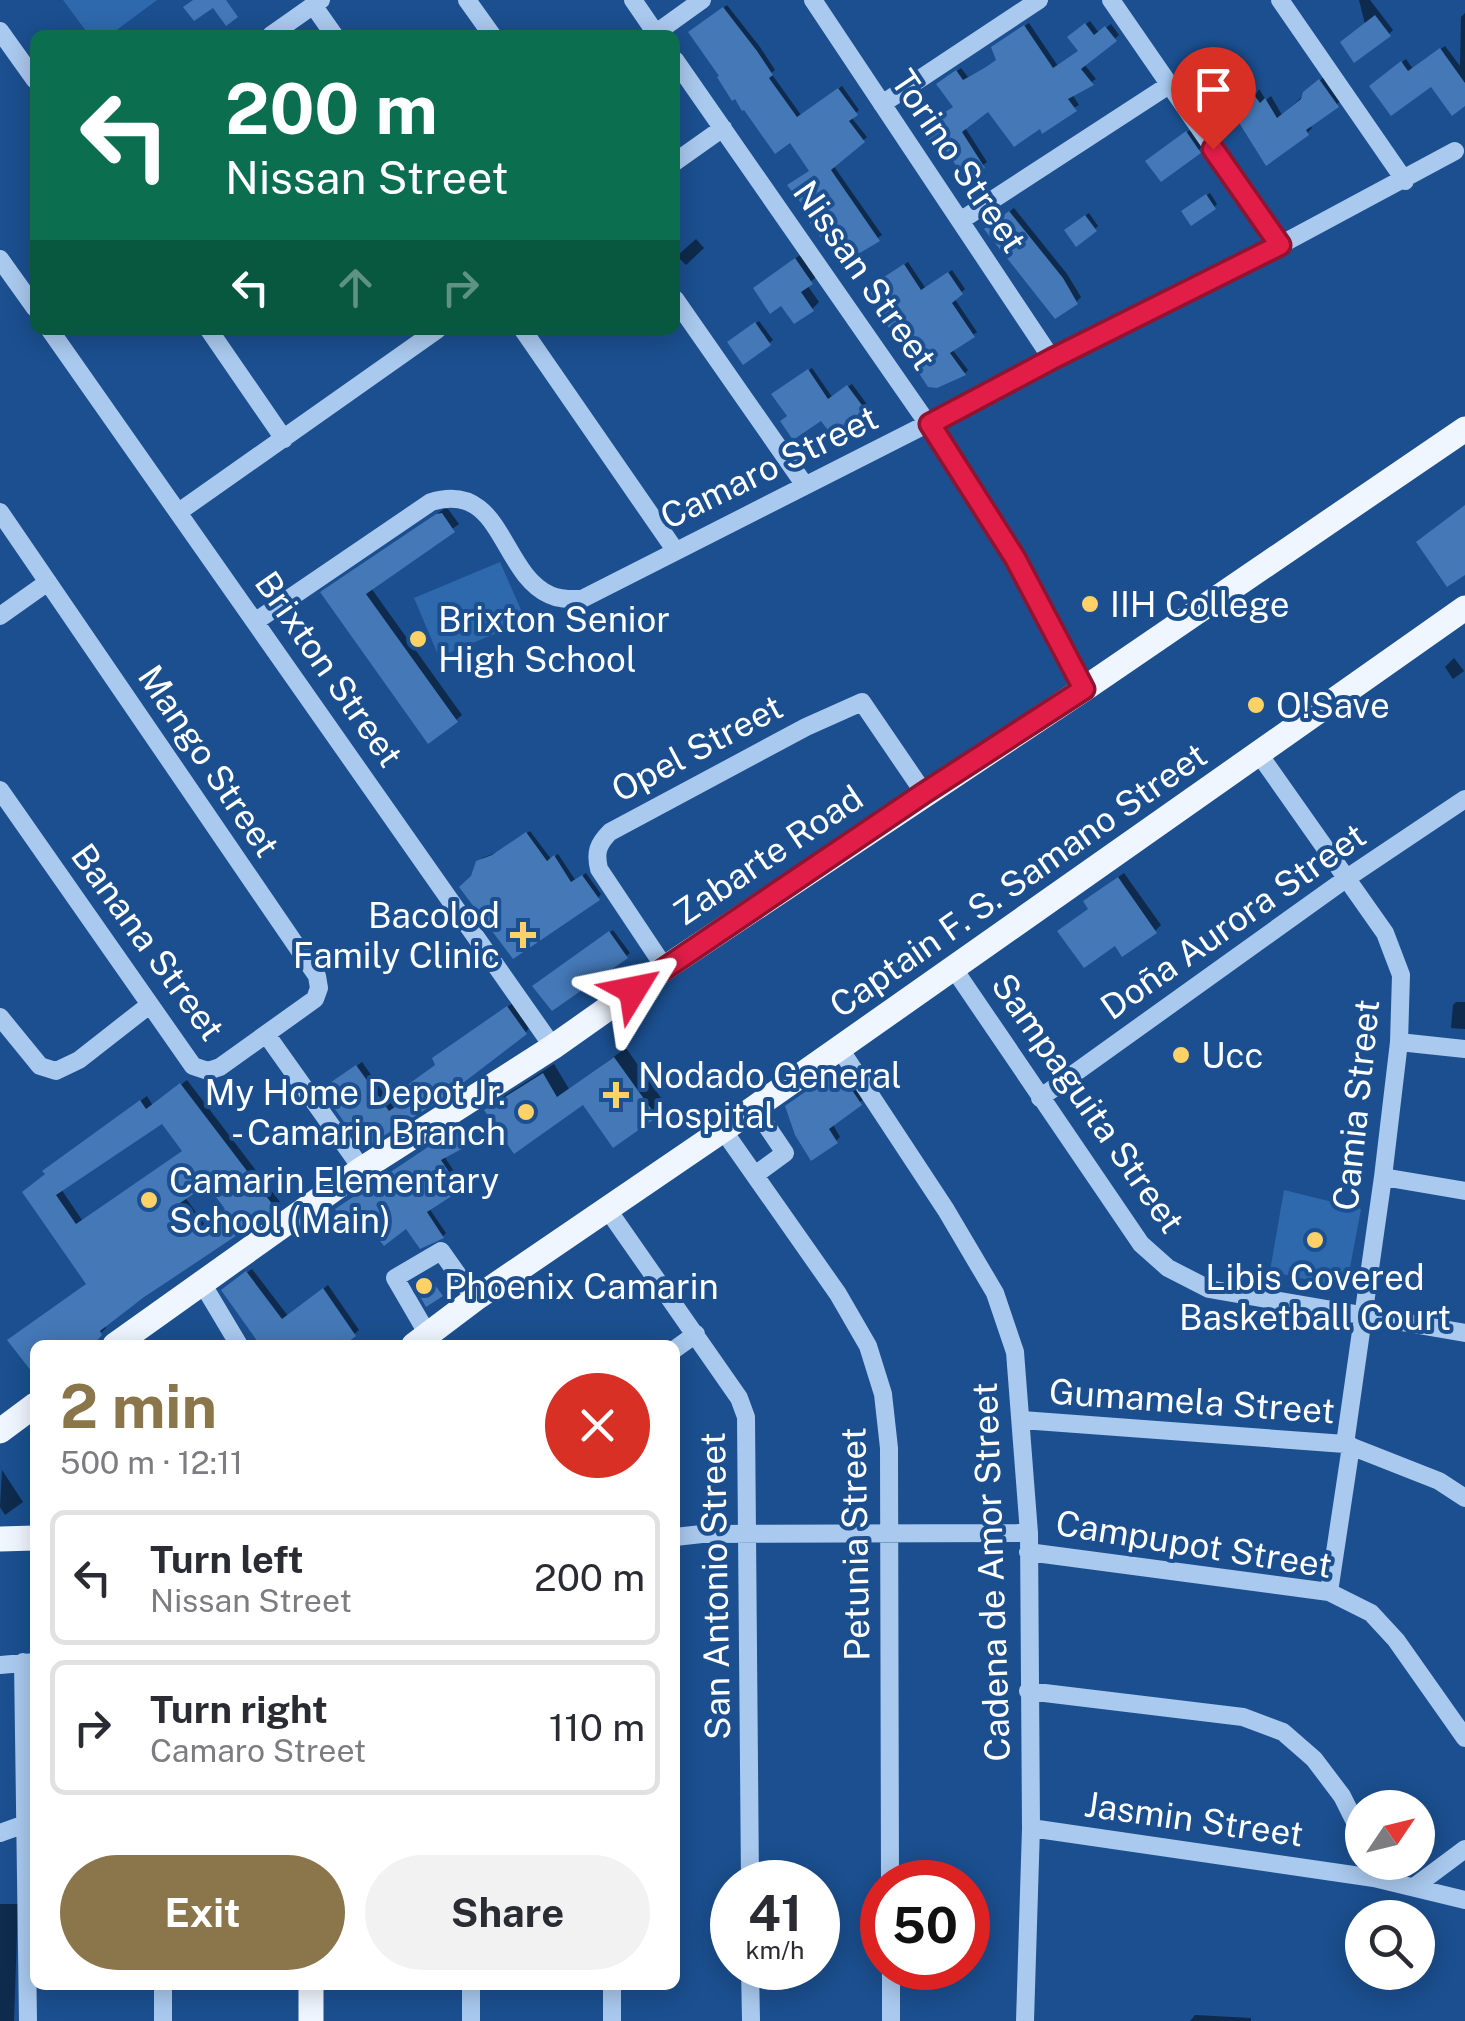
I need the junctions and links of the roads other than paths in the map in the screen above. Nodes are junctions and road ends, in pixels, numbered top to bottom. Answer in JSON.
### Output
{"nodes":[{"id":1,"x":467,"y":0,"type":"edge"},
{"id":2,"x":633,"y":0,"type":"edge"},
{"id":3,"x":702,"y":0,"type":"edge"},
{"id":4,"x":812,"y":0,"type":"edge"},
{"id":5,"x":1039,"y":0,"type":"edge"},
{"id":6,"x":1110,"y":0,"type":"edge"},
{"id":7,"x":1280,"y":0,"type":"edge"},
{"id":8,"x":317,"y":3,"type":"edge"},
{"id":9,"x":278,"y":30,"type":"edge"},
{"id":10,"x":331,"y":30,"type":"edge"},
{"id":11,"x":488,"y":30,"type":"edge"},
{"id":12,"x":654,"y":30,"type":"edge"},
{"id":13,"x":662,"y":30,"type":"edge"},
{"id":14,"x":0,"y":31,"type":"edge"},
{"id":15,"x":680,"y":67,"type":"edge"},
{"id":16,"x":30,"y":73,"type":"edge"},
{"id":17,"x":1168,"y":85,"type":"junction"},
{"id":18,"x":882,"y":104,"type":"junction"},
{"id":19,"x":723,"y":128,"type":"junction"},
{"id":20,"x":1455,"y":151,"type":"dead end"},
{"id":21,"x":680,"y":158,"type":"edge"},
{"id":22,"x":1405,"y":181,"type":"junction"},
{"id":23,"x":960,"y":221,"type":"junction"},
{"id":24,"x":1280,"y":245,"type":"junction"},
{"id":25,"x":0,"y":259,"type":"edge"},
{"id":26,"x":30,"y":301,"type":"edge"},
{"id":27,"x":680,"y":306,"type":"edge"},
{"id":28,"x":54,"y":335,"type":"edge"},
{"id":29,"x":212,"y":335,"type":"edge"},
{"id":30,"x":430,"y":335,"type":"edge"},
{"id":31,"x":526,"y":335,"type":"edge"},
{"id":32,"x":1052,"y":359,"type":"junction"},
{"id":33,"x":930,"y":424,"type":"junction"},
{"id":34,"x":1465,"y":429,"type":"edge"},
{"id":35,"x":284,"y":439,"type":"junction"},
{"id":36,"x":804,"y":484,"type":"junction"},
{"id":37,"x":0,"y":512,"type":"edge"},
{"id":38,"x":180,"y":512,"type":"junction"},
{"id":39,"x":675,"y":550,"type":"junction"},
{"id":40,"x":48,"y":582,"type":"junction"},
{"id":41,"x":1465,"y":608,"type":"edge"},
{"id":42,"x":0,"y":616,"type":"edge"},
{"id":43,"x":256,"y":621,"type":"junction"},
{"id":44,"x":1084,"y":689,"type":"junction"},
{"id":45,"x":1258,"y":754,"type":"junction"},
{"id":46,"x":0,"y":790,"type":"edge"},
{"id":47,"x":924,"y":793,"type":"junction"},
{"id":48,"x":1465,"y":799,"type":"edge"},
{"id":49,"x":1346,"y":878,"type":"junction"},
{"id":50,"x":664,"y":968,"type":"junction"},
{"id":51,"x":954,"y":969,"type":"junction"},
{"id":52,"x":148,"y":1006,"type":"junction"},
{"id":53,"x":0,"y":1017,"type":"edge"},
{"id":54,"x":266,"y":1034,"type":"junction"},
{"id":55,"x":1399,"y":1042,"type":"junction"},
{"id":56,"x":553,"y":1046,"type":"junction"},
{"id":57,"x":840,"y":1049,"type":"junction"},
{"id":58,"x":1465,"y":1049,"type":"edge"},
{"id":59,"x":1040,"y":1098,"type":"junction"},
{"id":60,"x":761,"y":1118,"type":"junction"},
{"id":61,"x":731,"y":1140,"type":"junction"},
{"id":62,"x":362,"y":1169,"type":"junction"},
{"id":63,"x":756,"y":1175,"type":"junction"},
{"id":64,"x":1383,"y":1176,"type":"junction"},
{"id":65,"x":1465,"y":1191,"type":"edge"},
{"id":66,"x":608,"y":1210,"type":"junction"},
{"id":67,"x":202,"y":1283,"type":"junction"},
{"id":68,"x":474,"y":1299,"type":"junction"},
{"id":69,"x":1364,"y":1316,"type":"junction"},
{"id":70,"x":1465,"y":1333,"type":"edge"},
{"id":71,"x":696,"y":1334,"type":"junction"},
{"id":72,"x":421,"y":1339,"type":"edge"},
{"id":73,"x":122,"y":1340,"type":"edge"},
{"id":74,"x":236,"y":1340,"type":"edge"},
{"id":75,"x":680,"y":1346,"type":"edge"},
{"id":76,"x":30,"y":1408,"type":"edge"},
{"id":77,"x":1022,"y":1420,"type":"junction"},
{"id":78,"x":2,"y":1423,"type":"edge"},
{"id":79,"x":1348,"y":1445,"type":"junction"},
{"id":80,"x":1465,"y":1498,"type":"edge"},
{"id":81,"x":749,"y":1534,"type":"junction"},
{"id":82,"x":889,"y":1536,"type":"junction"},
{"id":83,"x":30,"y":1538,"type":"edge"},
{"id":84,"x":680,"y":1538,"type":"edge"},
{"id":85,"x":0,"y":1539,"type":"edge"},
{"id":86,"x":1028,"y":1542,"type":"junction"},
{"id":87,"x":1329,"y":1592,"type":"junction"},
{"id":88,"x":29,"y":1662,"type":"edge"},
{"id":89,"x":0,"y":1665,"type":"edge"},
{"id":90,"x":1028,"y":1691,"type":"junction"},
{"id":91,"x":1465,"y":1738,"type":"edge"},
{"id":92,"x":1345,"y":1802,"type":"edge"},
{"id":93,"x":25,"y":1824,"type":"junction"},
{"id":94,"x":1031,"y":1828,"type":"junction"},
{"id":95,"x":0,"y":1833,"type":"edge"},
{"id":96,"x":1465,"y":1849,"type":"edge"},
{"id":97,"x":750,"y":1860,"type":"edge"},
{"id":98,"x":890,"y":1860,"type":"edge"},
{"id":99,"x":1345,"y":1867,"type":"edge"},
{"id":100,"x":1399,"y":1880,"type":"edge"},
{"id":101,"x":1414,"y":1886,"type":"junction"},
{"id":102,"x":1465,"y":1900,"type":"edge"},
{"id":103,"x":163,"y":1990,"type":"edge"},
{"id":104,"x":311,"y":1990,"type":"edge"},
{"id":105,"x":471,"y":1990,"type":"edge"},
{"id":106,"x":612,"y":1990,"type":"edge"},
{"id":107,"x":750,"y":1990,"type":"edge"},
{"id":108,"x":891,"y":1990,"type":"edge"},
{"id":109,"x":28,"y":2021,"type":"edge"},
{"id":110,"x":164,"y":2021,"type":"edge"},
{"id":111,"x":311,"y":2021,"type":"edge"},
{"id":112,"x":471,"y":2021,"type":"edge"},
{"id":113,"x":612,"y":2021,"type":"edge"},
{"id":114,"x":750,"y":2021,"type":"edge"},
{"id":115,"x":891,"y":2021,"type":"edge"},
{"id":116,"x":1025,"y":2021,"type":"edge"}],
"edges":[{"from":1,"to":11,"type":"street"},
{"from":2,"to":12,"type":"street"},
{"from":3,"to":13,"type":"street"},
{"from":4,"to":18,"type":"street","name":"Torino Street"},
{"from":5,"to":18,"type":"street"},
{"from":6,"to":17,"type":"street"},
{"from":7,"to":22,"type":"street"},
{"from":8,"to":9,"type":"street"},
{"from":8,"to":10,"type":"street"},
{"from":14,"to":16,"type":"street"},
{"from":15,"to":19,"type":"street","name":"Nissan Street"},
{"from":17,"to":23,"type":"street"},
{"from":17,"to":24,"type":"street"},
{"from":18,"to":23,"type":"street","name":"Torino Street"},
{"from":19,"to":21,"type":"street"},
{"from":19,"to":33,"type":"street","name":"Nissan Street"},
{"from":20,"to":22,"type":"street","name":"Camaro Street"},
{"from":22,"to":24,"type":"street","name":"Camaro Street"},
{"from":23,"to":32,"type":"street","name":"Torino Street"},
{"from":24,"to":32,"type":"street","name":"Camaro Street"},
{"from":25,"to":26,"type":"street"},
{"from":27,"to":36,"type":"street"},
{"from":28,"to":38,"type":"street","name":"Brixton Street"},
{"from":29,"to":35,"type":"street"},
{"from":30,"to":35,"type":"street"},
{"from":31,"to":39,"type":"street"},
{"from":32,"to":33,"type":"street","name":"Camaro Street"},
{"from":33,"to":36,"type":"street","name":"Camaro Street"},
{"from":33,"to":44,"type":"street","name":"Nissan Street"},
{"from":34,"to":44,"type":"main road","name":"Zabarte Road"},
{"from":35,"to":38,"type":"street"},
{"from":36,"to":39,"type":"street","name":"Camaro Street"},
{"from":37,"to":40,"type":"street","name":"Mango Street"},
{"from":38,"to":43,"type":"street","name":"Brixton Street"},
{"from":39,"to":43,"type":"street","name":"Camaro Street"},
{"from":40,"to":42,"type":"street"},
{"from":40,"to":54,"type":"street","name":"Mango Street"},
{"from":41,"to":45,"type":"main road","name":"Captain F. S. Samano Street"},
{"from":43,"to":56,"type":"street","name":"Brixton Street"},
{"from":44,"to":47,"type":"main road","name":"Zabarte Road"},
{"from":45,"to":49,"type":"street","name":"Camia Street"},
{"from":45,"to":51,"type":"main road","name":"Captain F. S. Samano Street"},
{"from":46,"to":52,"type":"street","name":"Banana Street"},
{"from":47,"to":50,"type":"main road","name":"Zabarte Road"},
{"from":47,"to":50,"type":"street","name":"Opel Street"},
{"from":48,"to":49,"type":"street","name":"Doña Aurora Street"},
{"from":49,"to":55,"type":"street","name":"Camia Street"},
{"from":49,"to":59,"type":"street","name":"Doña Aurora Street"},
{"from":50,"to":56,"type":"main road","name":"Zabarte Road"},
{"from":51,"to":57,"type":"main road","name":"Captain F. S. Samano Street"},
{"from":51,"to":59,"type":"street","name":"Sampaguita Street"},
{"from":52,"to":53,"type":"street"},
{"from":52,"to":54,"type":"street","name":"Banana Street"},
{"from":54,"to":62,"type":"street"},
{"from":55,"to":58,"type":"street"},
{"from":55,"to":64,"type":"street","name":"Camia Street"},
{"from":56,"to":62,"type":"main road","name":"Zabarte Road"},
{"from":57,"to":60,"type":"main road","name":"Captain F. S. Samano Street"},
{"from":57,"to":77,"type":"street","name":"Cadena de Amor Street"},
{"from":59,"to":69,"type":"street","name":"Sampaguita Street"},
{"from":60,"to":61,"type":"main road","name":"Captain F. S. Samano Street"},
{"from":60,"to":63,"type":"street"},
{"from":61,"to":63,"type":"street","name":"Petunia Street"},
{"from":61,"to":66,"type":"main road","name":"Captain F. S. Samano Street"},
{"from":62,"to":67,"type":"main road","name":"Zabarte Road"},
{"from":63,"to":82,"type":"street","name":"Petunia Street"},
{"from":64,"to":65,"type":"street"},
{"from":64,"to":69,"type":"street","name":"Camia Street"},
{"from":66,"to":68,"type":"main road","name":"Captain F. S. Samano Street"},
{"from":66,"to":71,"type":"street","name":"San Antonio Street"},
{"from":67,"to":73,"type":"main road","name":"Zabarte Road"},
{"from":67,"to":74,"type":"street"},
{"from":68,"to":72,"type":"main road","name":"Captain F. S. Samano Street"},
{"from":68,"to":72,"type":"street"},
{"from":69,"to":70,"type":"street","name":"Sampaguita Street"},
{"from":69,"to":79,"type":"street","name":"Camia Street"},
{"from":71,"to":75,"type":"street"},
{"from":71,"to":81,"type":"street","name":"San Antonio Street"},
{"from":76,"to":78,"type":"main road"},
{"from":77,"to":79,"type":"street","name":"Gumamela Street"},
{"from":77,"to":86,"type":"street","name":"Cadena de Amor Street"},
{"from":79,"to":80,"type":"street","name":"Gumamela Street"},
{"from":79,"to":87,"type":"street","name":"Camia Street"},
{"from":81,"to":82,"type":"street","name":"Campupot Street"},
{"from":81,"to":84,"type":"street","name":"Campupot Street"},
{"from":81,"to":97,"type":"street","name":"San Antonio Street"},
{"from":82,"to":86,"type":"street","name":"Campupot Street"},
{"from":82,"to":98,"type":"street","name":"Petunia Street"},
{"from":83,"to":85,"type":"main road"},
{"from":86,"to":87,"type":"street","name":"Campupot Street"},
{"from":86,"to":90,"type":"street","name":"Cadena de Amor Street"},
{"from":87,"to":91,"type":"street","name":"Campupot Street"},
{"from":88,"to":89,"type":"street"},
{"from":88,"to":93,"type":"street"},
{"from":90,"to":92,"type":"street"},
{"from":90,"to":94,"type":"street","name":"Cadena de Amor Street"},
{"from":93,"to":95,"type":"street"},
{"from":93,"to":109,"type":"street"},
{"from":94,"to":99,"type":"street","name":"Jasmin Street"},
{"from":94,"to":116,"type":"street","name":"Cadena de Amor Street"},
{"from":96,"to":101,"type":"street"},
{"from":100,"to":101,"type":"street","name":"Jasmin Street"},
{"from":101,"to":102,"type":"street","name":"Jasmin Street"},
{"from":103,"to":110,"type":"street"},
{"from":104,"to":111,"type":"main road"},
{"from":105,"to":112,"type":"street"},
{"from":106,"to":113,"type":"street"},
{"from":107,"to":114,"type":"street"},
{"from":108,"to":115,"type":"street"}]}
